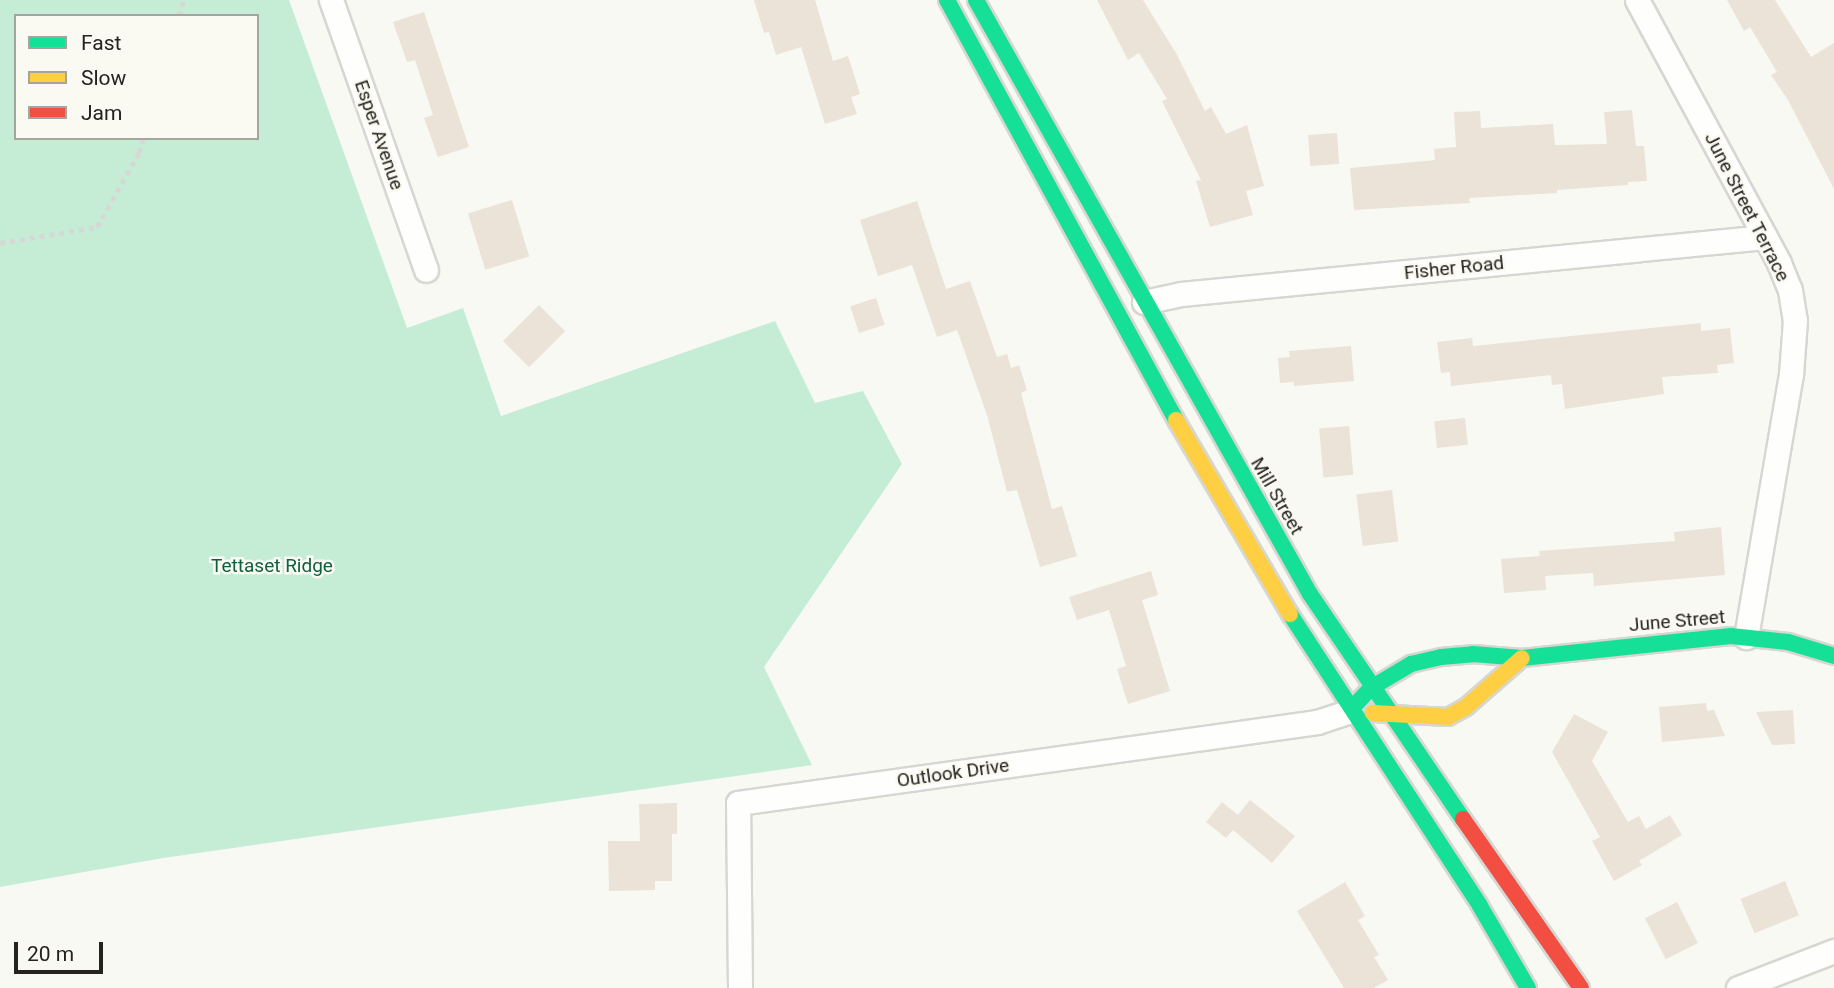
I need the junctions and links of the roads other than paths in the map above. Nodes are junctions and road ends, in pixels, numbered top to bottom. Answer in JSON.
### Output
{"nodes":[{"id":1,"x":331,"y":0,"type":"edge"},
{"id":2,"x":947,"y":0,"type":"edge"},
{"id":3,"x":976,"y":0,"type":"edge"},
{"id":4,"x":1637,"y":0,"type":"edge"},
{"id":5,"x":1765,"y":237,"type":"junction"},
{"id":6,"x":426,"y":270,"type":"dead end"},
{"id":7,"x":1144,"y":302,"type":"junction"},
{"id":8,"x":1746,"y":637,"type":"junction"},
{"id":9,"x":1834,"y":656,"type":"edge"},
{"id":10,"x":1522,"y":658,"type":"junction"},
{"id":11,"x":1371,"y":688,"type":"junction"},
{"id":12,"x":1350,"y":711,"type":"junction"},
{"id":13,"x":1390,"y":714,"type":"junction"},
{"id":14,"x":1834,"y":951,"type":"edge"},
{"id":15,"x":740,"y":988,"type":"edge"},
{"id":16,"x":1528,"y":988,"type":"edge"},
{"id":17,"x":1581,"y":988,"type":"edge"},
{"id":18,"x":1738,"y":988,"type":"edge"}],
"edges":[{"from":1,"to":6,"type":"street","name":"Esper Avenue"},
{"from":2,"to":12,"type":"main road"},
{"from":3,"to":7,"type":"main road","name":"Mill Street"},
{"from":4,"to":5,"type":"street","name":"June Street Terrace"},
{"from":5,"to":7,"type":"street","name":"Fisher Road"},
{"from":5,"to":8,"type":"street","name":"June Street Terrace"},
{"from":7,"to":11,"type":"main road","name":"Mill Street"},
{"from":8,"to":9,"type":"main road","name":"June Street"},
{"from":8,"to":10,"type":"main road","name":"June Street"},
{"from":10,"to":11,"type":"main road","name":"June Street"},
{"from":10,"to":13,"type":"main road"},
{"from":11,"to":12,"type":"main road","name":"June Street"},
{"from":11,"to":13,"type":"main road","name":"Mill Street"},
{"from":12,"to":13,"type":"main road"},
{"from":12,"to":15,"type":"street","name":"Outlook Drive"},
{"from":12,"to":16,"type":"main road"},
{"from":13,"to":17,"type":"main road","name":"Mill Street"},
{"from":14,"to":18,"type":"street"}]}
